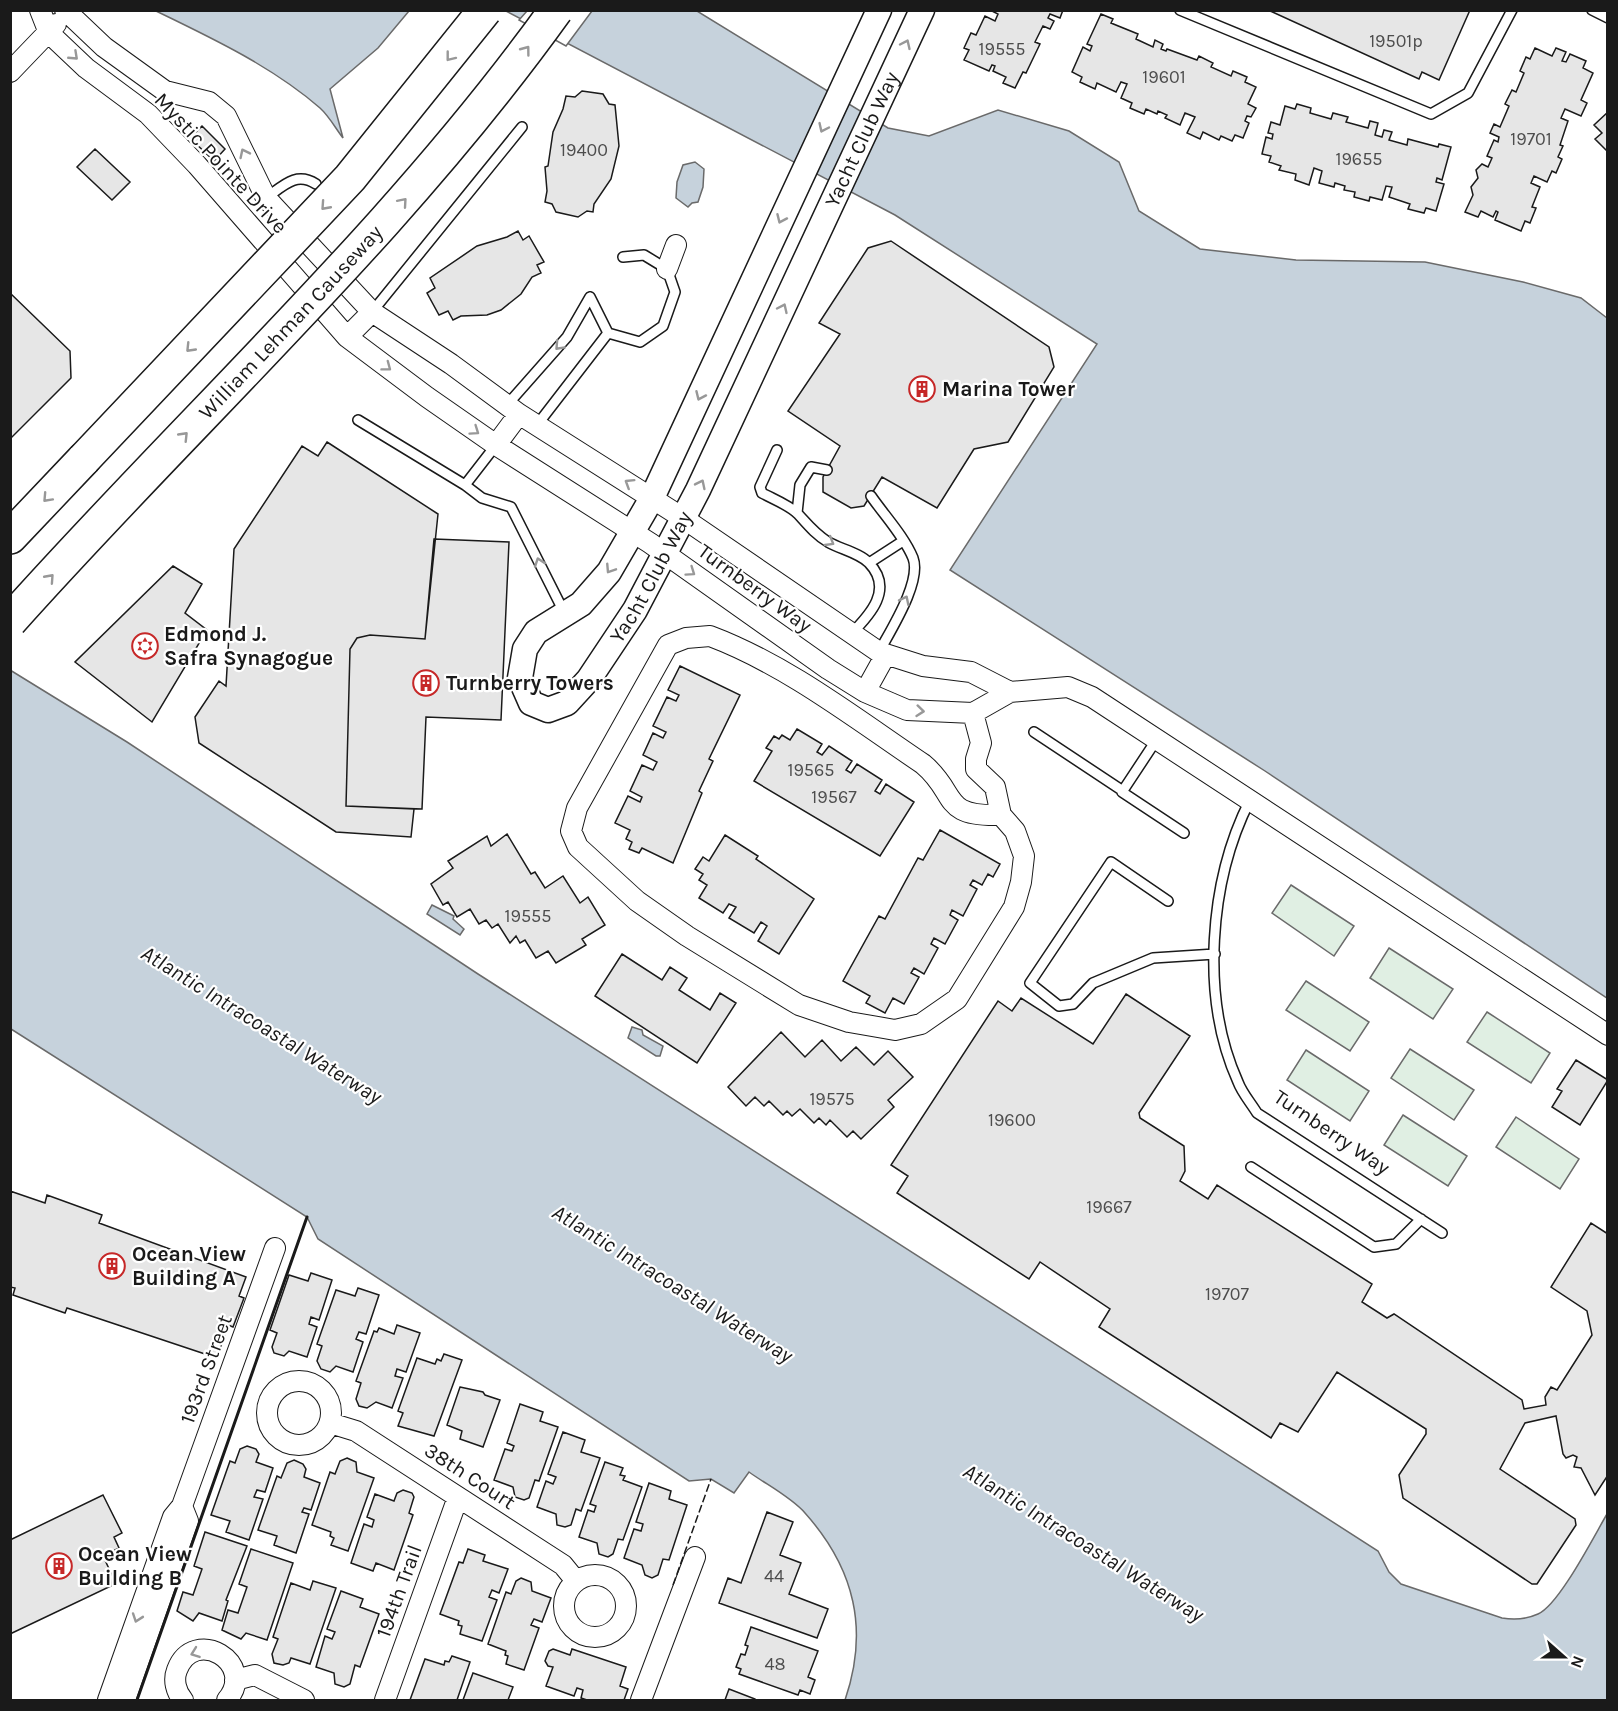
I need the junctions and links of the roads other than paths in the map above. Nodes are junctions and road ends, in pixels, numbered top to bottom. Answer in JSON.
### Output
{"nodes":[{"id":1,"x":40,"y":10,"type":"edge"},
{"id":2,"x":485,"y":10,"type":"edge"},
{"id":3,"x":556,"y":10,"type":"edge"},
{"id":4,"x":879,"y":10,"type":"edge"},
{"id":5,"x":921,"y":10,"type":"edge"},
{"id":6,"x":1180,"y":10,"type":"edge"},
{"id":7,"x":1512,"y":10,"type":"edge"},
{"id":8,"x":1592,"y":10,"type":"edge"},
{"id":9,"x":65,"y":12,"type":"edge"},
{"id":10,"x":1608,"y":18,"type":"edge"},
{"id":11,"x":49,"y":33,"type":"junction"},
{"id":12,"x":10,"y":72,"type":"edge"},
{"id":13,"x":165,"y":91,"type":"junction"},
{"id":14,"x":148,"y":114,"type":"junction"},
{"id":15,"x":522,"y":127,"type":"dead end"},
{"id":16,"x":316,"y":184,"type":"dead end"},
{"id":17,"x":266,"y":198,"type":"junction"},
{"id":18,"x":240,"y":218,"type":"junction"},
{"id":19,"x":676,"y":245,"type":"dead end"},
{"id":20,"x":622,"y":257,"type":"dead end"},
{"id":21,"x":667,"y":269,"type":"junction"},
{"id":22,"x":372,"y":312,"type":"junction"},
{"id":23,"x":608,"y":333,"type":"junction"},
{"id":24,"x":347,"y":337,"type":"junction"},
{"id":25,"x":513,"y":410,"type":"junction"},
{"id":26,"x":358,"y":420,"type":"dead end"},
{"id":27,"x":537,"y":426,"type":"junction"},
{"id":28,"x":496,"y":445,"type":"junction"},
{"id":29,"x":777,"y":450,"type":"dead end"},
{"id":30,"x":827,"y":470,"type":"dead end"},
{"id":31,"x":465,"y":485,"type":"junction"},
{"id":32,"x":871,"y":496,"type":"dead end"},
{"id":33,"x":652,"y":498,"type":"junction"},
{"id":34,"x":797,"y":513,"type":"junction"},
{"id":35,"x":683,"y":518,"type":"junction"},
{"id":36,"x":632,"y":531,"type":"junction"},
{"id":37,"x":10,"y":537,"type":"edge"},
{"id":38,"x":903,"y":541,"type":"junction"},
{"id":39,"x":664,"y":553,"type":"junction"},
{"id":40,"x":869,"y":563,"type":"junction"},
{"id":41,"x":565,"y":614,"type":"junction"},
{"id":42,"x":10,"y":621,"type":"edge"},
{"id":43,"x":851,"y":634,"type":"junction"},
{"id":44,"x":882,"y":654,"type":"junction"},
{"id":45,"x":865,"y":692,"type":"junction"},
{"id":46,"x":1010,"y":692,"type":"junction"},
{"id":47,"x":973,"y":713,"type":"junction"},
{"id":48,"x":1034,"y":732,"type":"dead end"},
{"id":49,"x":1157,"y":739,"type":"junction"},
{"id":50,"x":1123,"y":791,"type":"junction"},
{"id":51,"x":1250,"y":800,"type":"junction"},
{"id":52,"x":1001,"y":815,"type":"junction"},
{"id":53,"x":1184,"y":833,"type":"dead end"},
{"id":54,"x":1168,"y":901,"type":"dead end"},
{"id":55,"x":1215,"y":954,"type":"junction"},
{"id":56,"x":1608,"y":1035,"type":"edge"},
{"id":57,"x":1251,"y":1167,"type":"dead end"},
{"id":58,"x":1421,"y":1220,"type":"junction"},
{"id":59,"x":1443,"y":1233,"type":"dead end"},
{"id":60,"x":275,"y":1248,"type":"dead end"},
{"id":61,"x":330,"y":1423,"type":"dead end"},
{"id":62,"x":458,"y":1497,"type":"junction"},
{"id":63,"x":182,"y":1506,"type":"junction"},
{"id":64,"x":695,"y":1557,"type":"dead end"},
{"id":65,"x":576,"y":1581,"type":"dead end"},
{"id":66,"x":236,"y":1680,"type":"junction"},
{"id":67,"x":108,"y":1701,"type":"edge"},
{"id":68,"x":125,"y":1701,"type":"edge"},
{"id":69,"x":183,"y":1701,"type":"edge"},
{"id":70,"x":226,"y":1701,"type":"edge"},
{"id":71,"x":303,"y":1701,"type":"edge"},
{"id":72,"x":385,"y":1701,"type":"edge"},
{"id":73,"x":641,"y":1701,"type":"edge"}],
"edges":[{"from":1,"to":11,"type":"street","name":"Mystic Pointe Drive"},
{"from":2,"to":37,"type":"highway","one_way":true,"bridge":true},
{"from":42,"to":3,"type":"highway","name":"William Lehman Causeway","one_way":true,"bridge":true},
{"from":4,"to":33,"type":"street","name":"Yacht Club Way","one_way":true},
{"from":35,"to":5,"type":"street","name":"Yacht Club Way","one_way":true},
{"from":6,"to":7,"type":"lane"},
{"from":8,"to":10,"type":"lane"},
{"from":9,"to":11,"type":"street","name":"Mystic Pointe Drive"},
{"from":9,"to":13,"type":"street","name":"Mystic Pointe Drive"},
{"from":11,"to":12,"type":"street","name":"Mystic Pointe Drive"},
{"from":11,"to":14,"type":"street","name":"Mystic Pointe Drive","one_way":true},
{"from":13,"to":14,"type":"street"},
{"from":17,"to":13,"type":"street","name":"Mystic Pointe Drive","one_way":true},
{"from":14,"to":18,"type":"street","name":"Mystic Pointe Drive"},
{"from":15,"to":22,"type":"lane"},
{"from":16,"to":17,"type":"lane"},
{"from":17,"to":18,"type":"street"},
{"from":17,"to":22,"type":"street","name":"Mystic Pointe Drive"},
{"from":18,"to":24,"type":"street","name":"Mystic Pointe Drive"},
{"from":19,"to":21,"type":"street"},
{"from":20,"to":21,"type":"lane"},
{"from":21,"to":23,"type":"lane"},
{"from":22,"to":24,"type":"street"},
{"from":22,"to":25,"type":"street","name":"Turnberry Way"},
{"from":23,"to":25,"type":"lane","one_way":true},
{"from":23,"to":27,"type":"lane"},
{"from":24,"to":28,"type":"street","name":"Turnberry Way","one_way":true},
{"from":25,"to":27,"type":"street","name":"Turnberry Way"},
{"from":25,"to":28,"type":"street"},
{"from":26,"to":31,"type":"lane"},
{"from":33,"to":27,"type":"street","name":"Turnberry Way","one_way":true},
{"from":28,"to":31,"type":"lane"},
{"from":28,"to":36,"type":"street","name":"Turnberry Way"},
{"from":29,"to":34,"type":"lane"},
{"from":30,"to":34,"type":"lane"},
{"from":41,"to":31,"type":"lane","one_way":true},
{"from":32,"to":38,"type":"lane"},
{"from":33,"to":35,"type":"street","name":"Turnberry Way"},
{"from":33,"to":36,"type":"street","name":"Yacht Club Way"},
{"from":34,"to":40,"type":"lane","one_way":true},
{"from":35,"to":39,"type":"street","name":"Yacht Club Way"},
{"from":35,"to":43,"type":"street","name":"Turnberry Way"},
{"from":36,"to":39,"type":"street","name":"Turnberry Way"},
{"from":36,"to":41,"type":"street","name":"Yacht Club Way","one_way":true},
{"from":38,"to":40,"type":"lane"},
{"from":44,"to":38,"type":"lane","one_way":true},
{"from":39,"to":41,"type":"street","name":"Yacht Club Way"},
{"from":39,"to":45,"type":"street","name":"Turnberry Way","one_way":true},
{"from":40,"to":43,"type":"lane"},
{"from":43,"to":44,"type":"street","name":"Turnberry Way"},
{"from":44,"to":45,"type":"street"},
{"from":44,"to":46,"type":"street","name":"Turnberry Way"},
{"from":45,"to":47,"type":"street","name":"Turnberry Way","one_way":true},
{"from":46,"to":47,"type":"street"},
{"from":46,"to":49,"type":"street"},
{"from":47,"to":52,"type":"street"},
{"from":48,"to":50,"type":"lane"},
{"from":49,"to":50,"type":"lane"},
{"from":49,"to":51,"type":"street"},
{"from":50,"to":53,"type":"lane"},
{"from":51,"to":55,"type":"lane","name":"Turnberry Way"},
{"from":51,"to":56,"type":"street"},
{"from":52,"to":52,"type":"street"},
{"from":54,"to":55,"type":"lane"},
{"from":55,"to":58,"type":"lane","name":"Turnberry Way"},
{"from":57,"to":58,"type":"lane"},
{"from":58,"to":59,"type":"lane","name":"Turnberry Way"},
{"from":60,"to":63,"type":"street","name":"193rd Street"},
{"from":61,"to":62,"type":"street","name":"38th Court"},
{"from":62,"to":65,"type":"street","name":"38th Court"},
{"from":62,"to":72,"type":"street","name":"194th Trail"},
{"from":63,"to":67,"type":"street","name":"193rd Street","one_way":true},
{"from":63,"to":68,"type":"street","name":"193rd Street"},
{"from":64,"to":73,"type":"street"},
{"from":66,"to":69,"type":"street","one_way":true},
{"from":66,"to":70,"type":"street"},
{"from":66,"to":71,"type":"street"}]}
